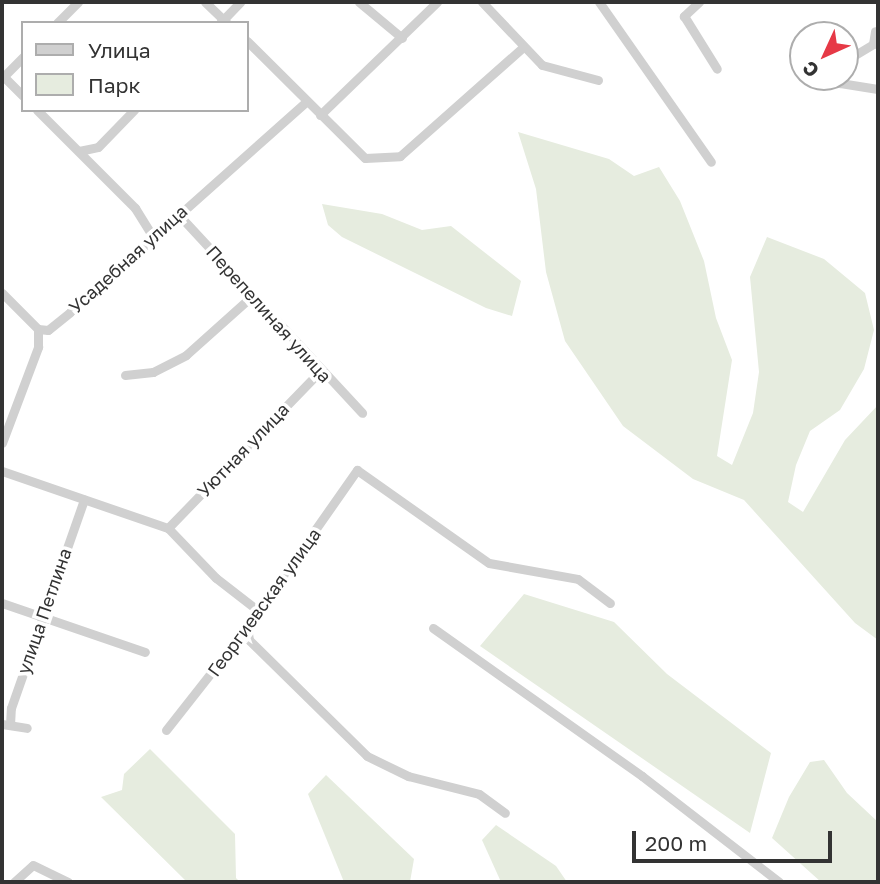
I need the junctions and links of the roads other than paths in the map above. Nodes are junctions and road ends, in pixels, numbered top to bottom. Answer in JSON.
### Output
{"nodes":[{"id":1,"x":78,"y":2,"type":"edge"},
{"id":2,"x":205,"y":2,"type":"edge"},
{"id":3,"x":240,"y":2,"type":"edge"},
{"id":4,"x":359,"y":2,"type":"edge"},
{"id":5,"x":437,"y":2,"type":"edge"},
{"id":6,"x":482,"y":2,"type":"edge"},
{"id":7,"x":599,"y":2,"type":"edge"},
{"id":8,"x":699,"y":2,"type":"edge"},
{"id":9,"x":59,"y":21,"type":"edge"},
{"id":10,"x":222,"y":21,"type":"edge"},
{"id":11,"x":224,"y":21,"type":"edge"},
{"id":12,"x":875,"y":31,"type":"dead end"},
{"id":13,"x":402,"y":38,"type":"junction"},
{"id":14,"x":248,"y":42,"type":"edge"},
{"id":15,"x":523,"y":47,"type":"junction"},
{"id":16,"x":859,"y":52,"type":"edge"},
{"id":17,"x":21,"y":59,"type":"edge"},
{"id":18,"x":716,"y":69,"type":"dead end"},
{"id":19,"x":2,"y":77,"type":"edge"},
{"id":20,"x":598,"y":80,"type":"dead end"},
{"id":21,"x":859,"y":86,"type":"edge"},
{"id":22,"x":878,"y":89,"type":"edge"},
{"id":23,"x":21,"y":94,"type":"edge"},
{"id":24,"x":306,"y":102,"type":"junction"},
{"id":25,"x":39,"y":112,"type":"edge"},
{"id":26,"x":132,"y":112,"type":"edge"},
{"id":27,"x":320,"y":115,"type":"junction"},
{"id":28,"x":79,"y":152,"type":"junction"},
{"id":29,"x":711,"y":162,"type":"dead end"},
{"id":30,"x":178,"y":214,"type":"junction"},
{"id":31,"x":154,"y":238,"type":"junction"},
{"id":32,"x":2,"y":293,"type":"edge"},
{"id":33,"x":252,"y":296,"type":"junction"},
{"id":34,"x":38,"y":329,"type":"junction"},
{"id":35,"x":319,"y":372,"type":"junction"},
{"id":36,"x":125,"y":375,"type":"dead end"},
{"id":37,"x":362,"y":412,"type":"dead end"},
{"id":38,"x":2,"y":443,"type":"edge"},
{"id":39,"x":2,"y":471,"type":"edge"},
{"id":40,"x":84,"y":499,"type":"junction"},
{"id":41,"x":168,"y":528,"type":"junction"},
{"id":42,"x":2,"y":603,"type":"edge"},
{"id":43,"x":610,"y":603,"type":"dead end"},
{"id":44,"x":256,"y":609,"type":"junction"},
{"id":45,"x":42,"y":617,"type":"junction"},
{"id":46,"x":247,"y":627,"type":"junction"},
{"id":47,"x":433,"y":628,"type":"dead end"},
{"id":48,"x":145,"y":652,"type":"dead end"},
{"id":49,"x":6,"y":725,"type":"edge"},
{"id":50,"x":27,"y":728,"type":"dead end"},
{"id":51,"x":166,"y":730,"type":"dead end"},
{"id":52,"x":505,"y":813,"type":"dead end"},
{"id":53,"x":14,"y":882,"type":"edge"},
{"id":54,"x":68,"y":882,"type":"edge"},
{"id":55,"x":779,"y":882,"type":"edge"}],
"edges":[{"from":1,"to":9,"type":"street"},
{"from":2,"to":10,"type":"street"},
{"from":3,"to":11,"type":"street"},
{"from":4,"to":13,"type":"street"},
{"from":5,"to":13,"type":"street"},
{"from":6,"to":15,"type":"street"},
{"from":7,"to":29,"type":"street"},
{"from":8,"to":18,"type":"street"},
{"from":12,"to":16,"type":"street"},
{"from":13,"to":27,"type":"street"},
{"from":14,"to":24,"type":"street"},
{"from":15,"to":20,"type":"street"},
{"from":15,"to":27,"type":"street"},
{"from":17,"to":19,"type":"street"},
{"from":19,"to":23,"type":"street"},
{"from":21,"to":22,"type":"street"},
{"from":24,"to":27,"type":"street"},
{"from":24,"to":30,"type":"street","name":"Усадебная улица"},
{"from":25,"to":28,"type":"street"},
{"from":26,"to":28,"type":"street"},
{"from":28,"to":31,"type":"street"},
{"from":30,"to":31,"type":"street","name":"Усадебная улица"},
{"from":30,"to":33,"type":"street","name":"Перепелиная улица"},
{"from":31,"to":34,"type":"street","name":"Усадебная улица"},
{"from":32,"to":34,"type":"street"},
{"from":33,"to":35,"type":"street","name":"Перепелиная улица"},
{"from":33,"to":36,"type":"street"},
{"from":34,"to":38,"type":"street"},
{"from":35,"to":37,"type":"street","name":"Перепелиная улица"},
{"from":35,"to":41,"type":"street","name":"Уютная улица"},
{"from":39,"to":40,"type":"street"},
{"from":40,"to":41,"type":"street"},
{"from":40,"to":45,"type":"street","name":"улица Петлина"},
{"from":41,"to":44,"type":"street"},
{"from":42,"to":45,"type":"street"},
{"from":43,"to":44,"type":"street","name":"Георгиевская улица"},
{"from":44,"to":46,"type":"street","name":"Георгиевская улица"},
{"from":45,"to":48,"type":"street"},
{"from":45,"to":49,"type":"street","name":"улица Петлина"},
{"from":46,"to":51,"type":"street","name":"Георгиевская улица"},
{"from":46,"to":52,"type":"street"},
{"from":47,"to":55,"type":"street"},
{"from":49,"to":50,"type":"street"},
{"from":53,"to":54,"type":"street"}]}
